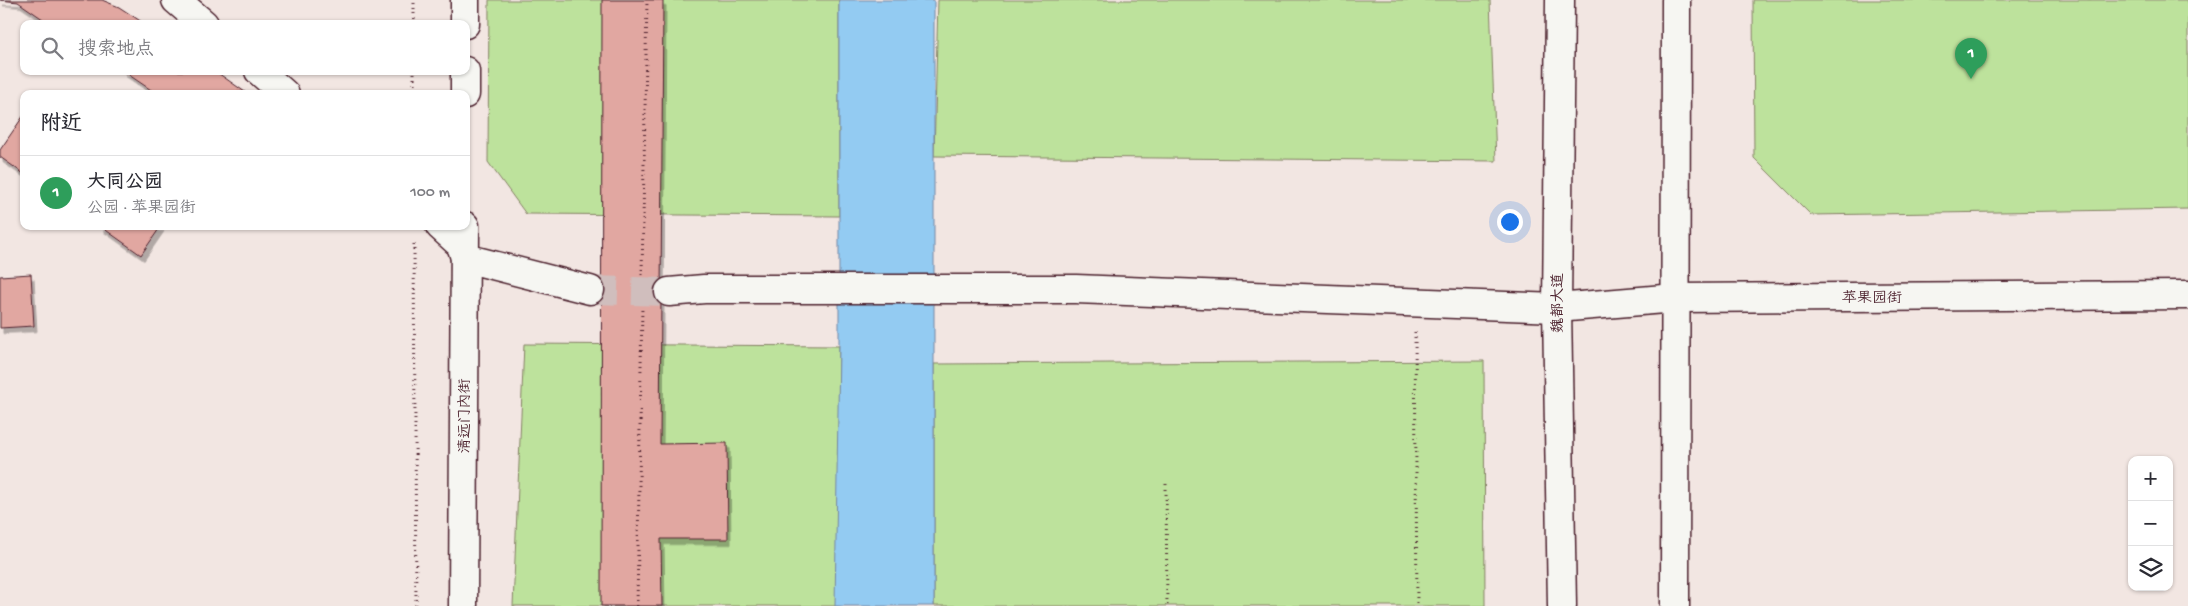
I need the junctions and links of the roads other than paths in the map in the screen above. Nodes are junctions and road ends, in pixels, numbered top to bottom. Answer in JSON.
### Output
{"nodes":[{"id":1,"x":176,"y":0,"type":"edge"},
{"id":2,"x":465,"y":0,"type":"edge"},
{"id":3,"x":1560,"y":0,"type":"edge"},
{"id":4,"x":1676,"y":0,"type":"edge"},
{"id":5,"x":199,"y":20,"type":"edge"},
{"id":6,"x":465,"y":20,"type":"edge"},
{"id":7,"x":264,"y":75,"type":"edge"},
{"id":8,"x":465,"y":75,"type":"edge"},
{"id":9,"x":280,"y":90,"type":"edge"},
{"id":10,"x":465,"y":90,"type":"edge"},
{"id":11,"x":444,"y":230,"type":"edge"},
{"id":12,"x":465,"y":230,"type":"edge"},
{"id":13,"x":465,"y":258,"type":"junction"},
{"id":14,"x":590,"y":290,"type":"tunnel mouth"},
{"id":15,"x":670,"y":292,"type":"tunnel mouth"},
{"id":16,"x":2188,"y":295,"type":"edge"},
{"id":17,"x":1676,"y":298,"type":"junction"},
{"id":18,"x":1557,"y":308,"type":"junction"},
{"id":19,"x":463,"y":606,"type":"edge"},
{"id":20,"x":1562,"y":606,"type":"edge"},
{"id":21,"x":1675,"y":606,"type":"edge"}],
"edges":[{"from":1,"to":5,"type":"main road"},
{"from":2,"to":6,"type":"main road"},
{"from":3,"to":18,"type":"main road","name":"魏都大道"},
{"from":4,"to":17,"type":"main road"},
{"from":7,"to":9,"type":"main road"},
{"from":8,"to":10,"type":"main road"},
{"from":11,"to":13,"type":"main road"},
{"from":12,"to":13,"type":"main road","name":"清远门内街"},
{"from":13,"to":14,"type":"main road"},
{"from":13,"to":19,"type":"main road","name":"清远门内街"},
{"from":15,"to":18,"type":"main road","name":"苹果园街"},
{"from":16,"to":17,"type":"main road","name":"苹果园街"},
{"from":17,"to":18,"type":"main road","name":"苹果园街"},
{"from":17,"to":21,"type":"main road"},
{"from":18,"to":20,"type":"main road","name":"魏都大道"}]}
